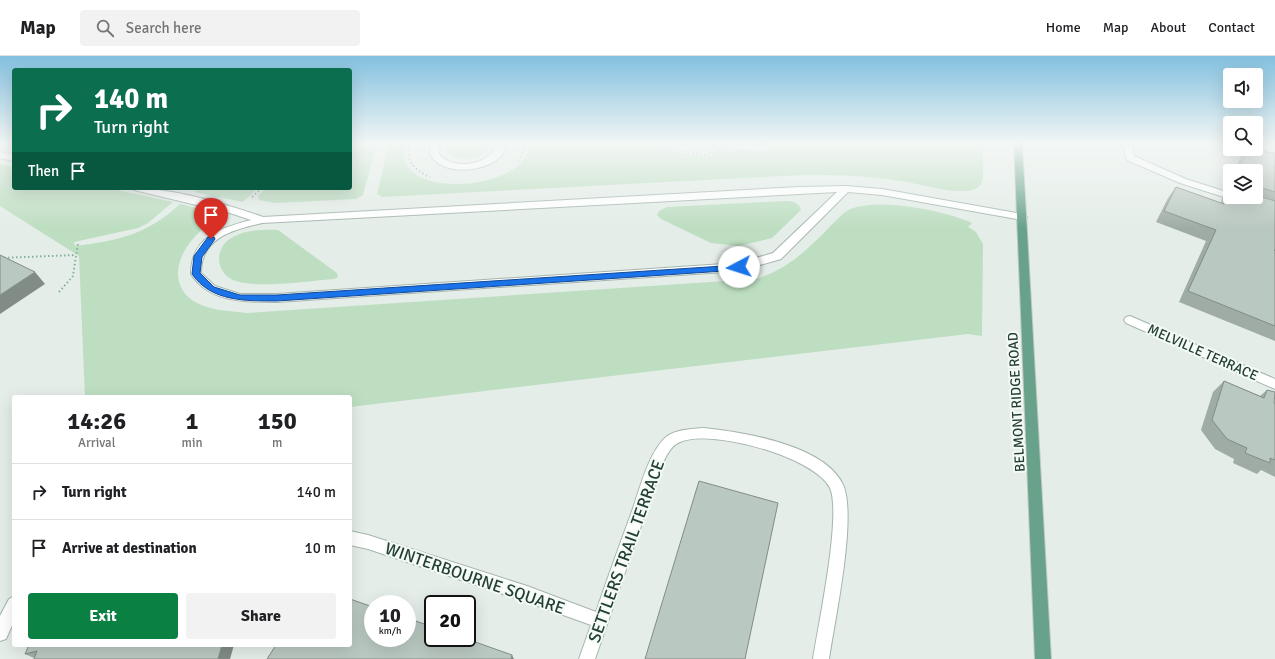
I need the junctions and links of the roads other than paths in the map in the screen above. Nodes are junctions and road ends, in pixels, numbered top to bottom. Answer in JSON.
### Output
{"nodes":[{"id":1,"x":1020,"y":171,"type":"edge"},
{"id":2,"x":1160,"y":171,"type":"edge"},
{"id":3,"x":846,"y":189,"type":"junction"},
{"id":4,"x":146,"y":190,"type":"edge"},
{"id":5,"x":1223,"y":194,"type":"edge"},
{"id":6,"x":1022,"y":217,"type":"junction"},
{"id":7,"x":262,"y":220,"type":"junction"},
{"id":8,"x":1130,"y":320,"type":"dead end"},
{"id":9,"x":1275,"y":384,"type":"edge"},
{"id":10,"x":352,"y":538,"type":"edge"},
{"id":11,"x":12,"y":608,"type":"edge"},
{"id":12,"x":600,"y":621,"type":"junction"},
{"id":13,"x":0,"y":633,"type":"edge"},
{"id":14,"x":587,"y":659,"type":"edge"},
{"id":15,"x":821,"y":659,"type":"edge"},
{"id":16,"x":1043,"y":659,"type":"edge"}],
"edges":[{"from":1,"to":6,"type":"main road","name":"BELMONT RIDGE ROAD"},
{"from":2,"to":5,"type":"street"},
{"from":3,"to":6,"type":"street"},
{"from":3,"to":7,"type":"street"},
{"from":3,"to":7,"type":"street"},
{"from":4,"to":7,"type":"street"},
{"from":6,"to":16,"type":"main road","name":"BELMONT RIDGE ROAD"},
{"from":8,"to":9,"type":"street","name":"MELVILLE TERRACE"},
{"from":10,"to":12,"type":"street","name":"WINTERBOURNE SQUARE"},
{"from":11,"to":13,"type":"street"},
{"from":12,"to":14,"type":"street","name":"SETTLERS TRAIL TERRACE"},
{"from":12,"to":15,"type":"street","name":"SETTLERS TRAIL TERRACE"}]}
